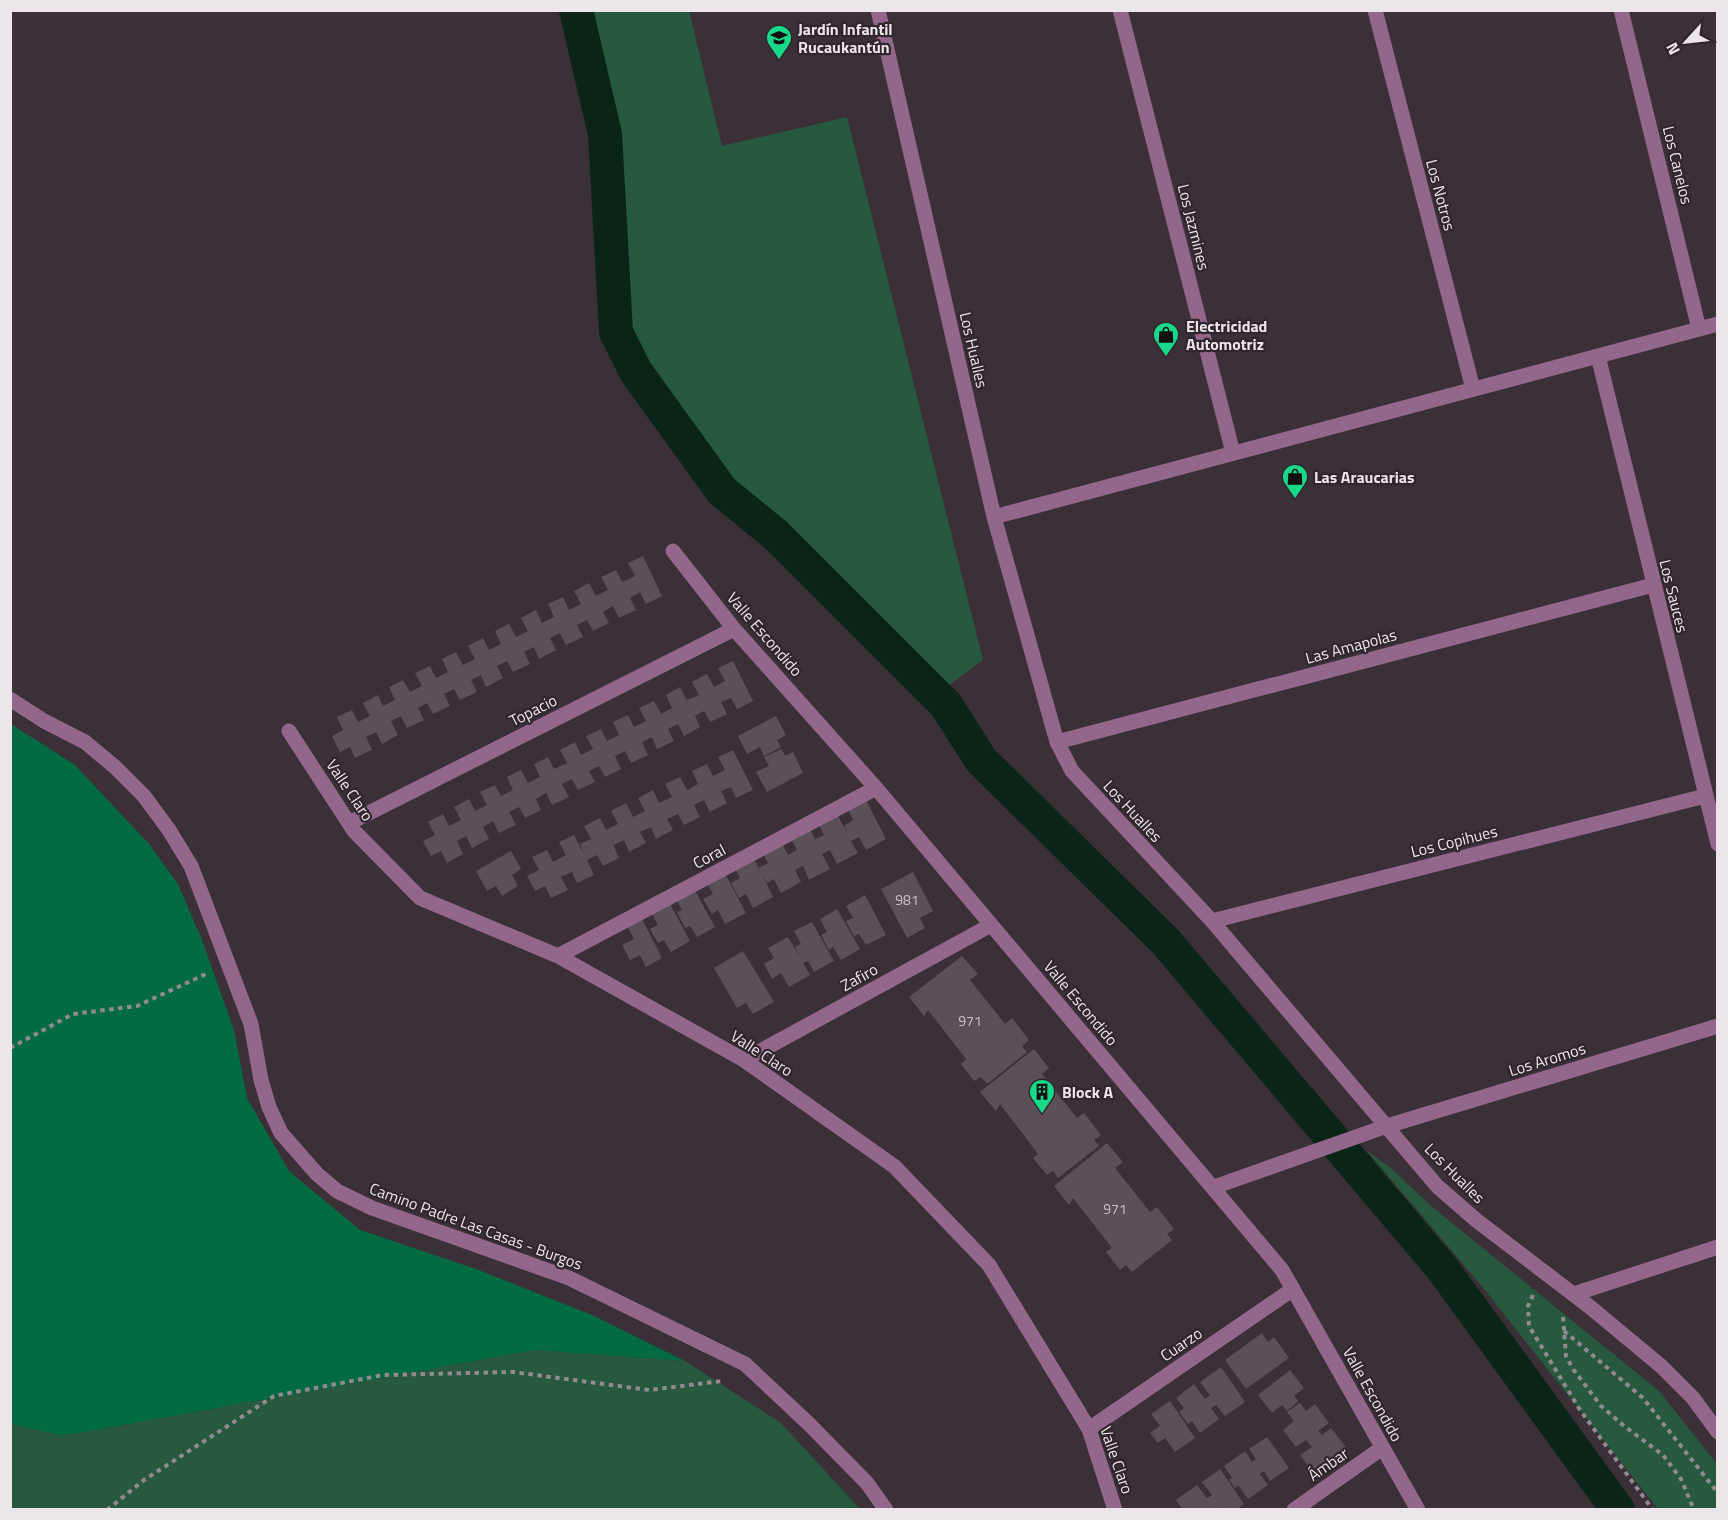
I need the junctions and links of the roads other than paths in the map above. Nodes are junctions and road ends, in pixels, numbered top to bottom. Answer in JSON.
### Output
{"nodes":[{"id":1,"x":878,"y":10,"type":"edge"},
{"id":2,"x":1120,"y":10,"type":"edge"},
{"id":3,"x":1374,"y":10,"type":"edge"},
{"id":4,"x":1621,"y":10,"type":"edge"},
{"id":5,"x":1718,"y":324,"type":"edge"},
{"id":6,"x":1699,"y":329,"type":"junction"},
{"id":7,"x":1598,"y":356,"type":"junction"},
{"id":8,"x":1473,"y":389,"type":"junction"},
{"id":9,"x":1233,"y":453,"type":"junction"},
{"id":10,"x":994,"y":518,"type":"junction"},
{"id":11,"x":673,"y":551,"type":"dead end"},
{"id":12,"x":1653,"y":585,"type":"junction"},
{"id":13,"x":734,"y":629,"type":"junction"},
{"id":14,"x":10,"y":699,"type":"edge"},
{"id":15,"x":289,"y":731,"type":"dead end"},
{"id":16,"x":1057,"y":741,"type":"junction"},
{"id":17,"x":876,"y":788,"type":"junction"},
{"id":18,"x":1705,"y":796,"type":"junction"},
{"id":19,"x":349,"y":823,"type":"junction"},
{"id":20,"x":1718,"y":844,"type":"edge"},
{"id":21,"x":1212,"y":921,"type":"junction"},
{"id":22,"x":991,"y":925,"type":"junction"},
{"id":23,"x":558,"y":956,"type":"junction"},
{"id":24,"x":1718,"y":1026,"type":"edge"},
{"id":25,"x":744,"y":1060,"type":"junction"},
{"id":26,"x":1387,"y":1126,"type":"junction"},
{"id":27,"x":1214,"y":1187,"type":"junction"},
{"id":28,"x":1718,"y":1247,"type":"edge"},
{"id":29,"x":1293,"y":1289,"type":"junction"},
{"id":30,"x":1574,"y":1294,"type":"junction"},
{"id":31,"x":1089,"y":1429,"type":"junction"},
{"id":32,"x":1718,"y":1432,"type":"edge"},
{"id":33,"x":1382,"y":1448,"type":"junction"},
{"id":34,"x":886,"y":1509,"type":"edge"},
{"id":35,"x":1114,"y":1509,"type":"edge"},
{"id":36,"x":1294,"y":1509,"type":"edge"},
{"id":37,"x":1418,"y":1509,"type":"edge"}],
"edges":[{"from":1,"to":10,"type":"street","name":"Los Hualles"},
{"from":2,"to":9,"type":"street","name":"Los Jazmines"},
{"from":3,"to":8,"type":"street","name":"Los Notros"},
{"from":4,"to":6,"type":"street","name":"Los Canelos"},
{"from":5,"to":6,"type":"street"},
{"from":6,"to":7,"type":"street"},
{"from":7,"to":8,"type":"street"},
{"from":7,"to":12,"type":"street","name":"Los Sauces"},
{"from":8,"to":9,"type":"street"},
{"from":9,"to":10,"type":"street"},
{"from":10,"to":16,"type":"street","name":"Los Hualles"},
{"from":11,"to":13,"type":"street","name":"Valle Escondido"},
{"from":12,"to":16,"type":"street","name":"Las Amapolas"},
{"from":12,"to":18,"type":"street","name":"Los Sauces"},
{"from":13,"to":17,"type":"street","name":"Valle Escondido"},
{"from":13,"to":19,"type":"street","name":"Topacio"},
{"from":14,"to":34,"type":"street","name":"Camino Padre Las Casas - Burgos"},
{"from":15,"to":19,"type":"street","name":"Valle Claro"},
{"from":16,"to":21,"type":"street","name":"Los Hualles"},
{"from":17,"to":22,"type":"street","name":"Valle Escondido"},
{"from":17,"to":23,"type":"street","name":"Coral"},
{"from":18,"to":20,"type":"street","name":"Los Sauces"},
{"from":18,"to":21,"type":"street","name":"Los Copihues"},
{"from":19,"to":23,"type":"street","name":"Valle Claro"},
{"from":21,"to":26,"type":"street","name":"Los Hualles"},
{"from":22,"to":25,"type":"street","name":"Zafiro"},
{"from":22,"to":27,"type":"street","name":"Valle Escondido"},
{"from":23,"to":25,"type":"street","name":"Valle Claro"},
{"from":24,"to":26,"type":"street","name":"Los Aromos"},
{"from":25,"to":31,"type":"street","name":"Valle Claro"},
{"from":26,"to":27,"type":"street","name":"Los Aromos"},
{"from":26,"to":30,"type":"street","name":"Los Hualles"},
{"from":27,"to":29,"type":"street","name":"Valle Escondido"},
{"from":28,"to":30,"type":"street"},
{"from":29,"to":31,"type":"street","name":"Cuarzo"},
{"from":29,"to":33,"type":"street","name":"Valle Escondido"},
{"from":30,"to":32,"type":"street","name":"Los Hualles"},
{"from":31,"to":35,"type":"street","name":"Valle Claro"},
{"from":33,"to":36,"type":"street","name":"Ámbar"},
{"from":33,"to":37,"type":"street","name":"Valle Escondido"}]}
